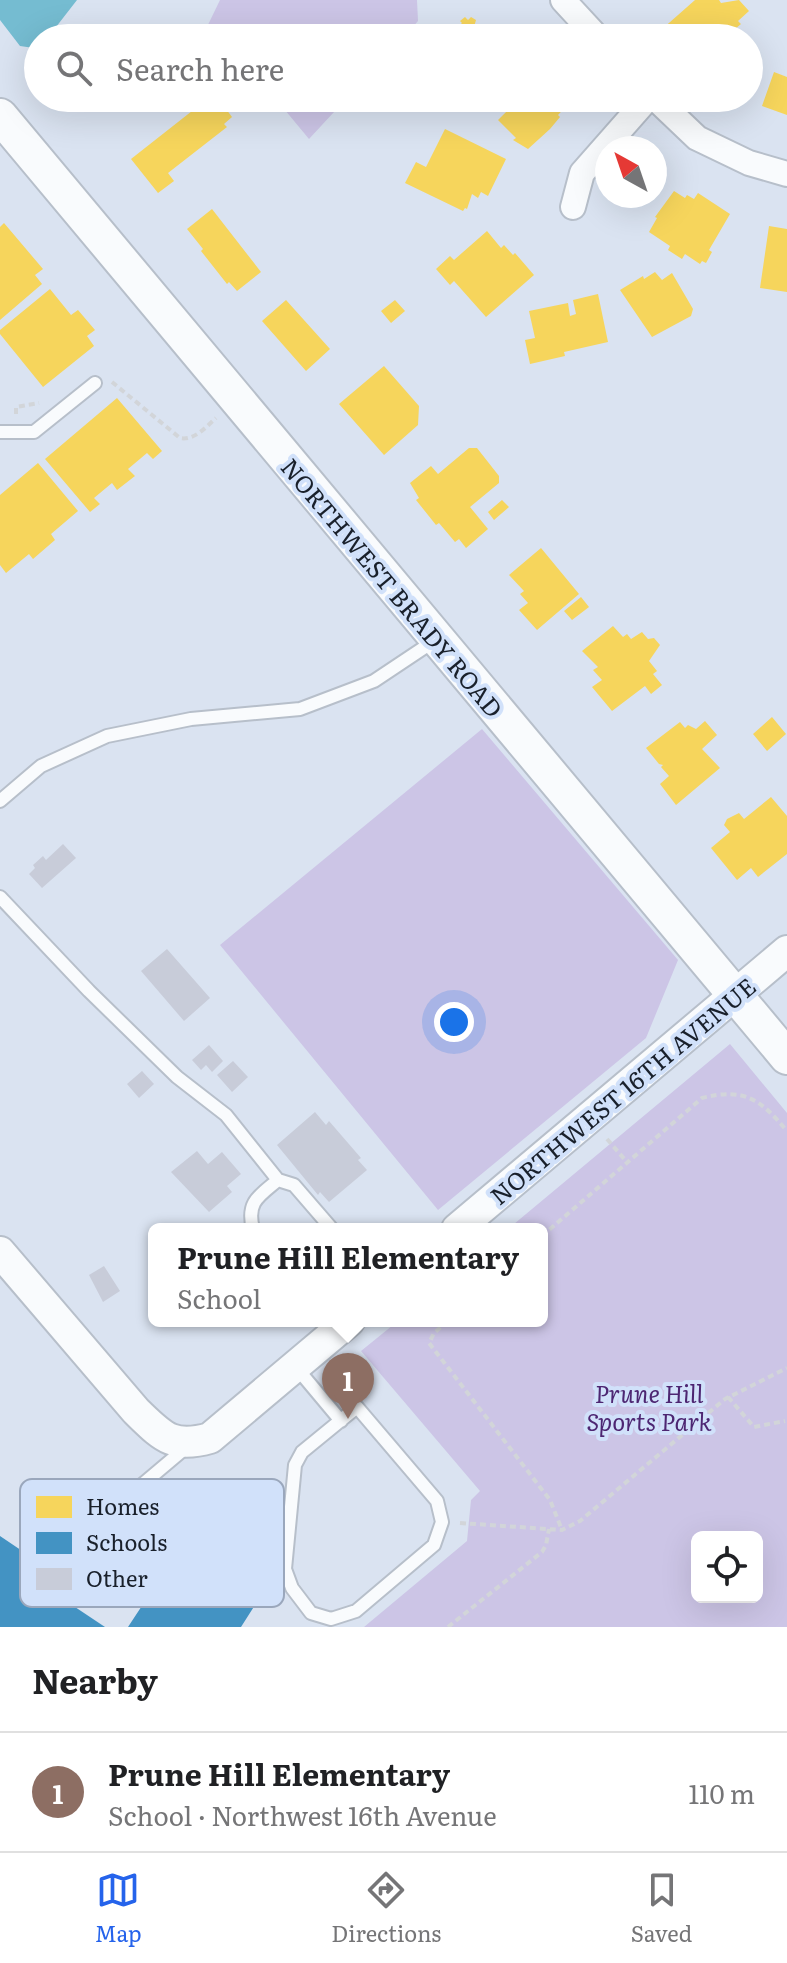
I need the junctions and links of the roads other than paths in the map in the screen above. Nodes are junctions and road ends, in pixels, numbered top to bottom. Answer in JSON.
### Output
{"nodes":[{"id":1,"x":563,"y":0,"type":"edge"},
{"id":2,"x":585,"y":24,"type":"edge"},
{"id":3,"x":636,"y":112,"type":"edge"},
{"id":4,"x":670,"y":112,"type":"edge"},
{"id":5,"x":0,"y":116,"type":"edge"},
{"id":6,"x":787,"y":174,"type":"edge"},
{"id":7,"x":573,"y":207,"type":"dead end"},
{"id":8,"x":100,"y":380,"type":"road end"},
{"id":9,"x":0,"y":432,"type":"edge"},
{"id":10,"x":437,"y":639,"type":"junction"},
{"id":11,"x":0,"y":801,"type":"edge"},
{"id":12,"x":0,"y":897,"type":"edge"},
{"id":13,"x":787,"y":951,"type":"edge"},
{"id":14,"x":734,"y":995,"type":"junction"},
{"id":15,"x":787,"y":1057,"type":"edge"},
{"id":16,"x":278,"y":1180,"type":"junction"},
{"id":17,"x":252,"y":1223,"type":"edge"},
{"id":18,"x":327,"y":1223,"type":"edge"},
{"id":19,"x":464,"y":1223,"type":"edge"},
{"id":20,"x":0,"y":1252,"type":"edge"},
{"id":21,"x":333,"y":1327,"type":"edge"},
{"id":22,"x":295,"y":1366,"type":"junction"},
{"id":23,"x":341,"y":1421,"type":"junction"},
{"id":24,"x":201,"y":1441,"type":"junction"},
{"id":25,"x":151,"y":1479,"type":"edge"}],
"edges":[{"from":1,"to":2,"type":"street"},
{"from":3,"to":7,"type":"street"},
{"from":4,"to":6,"type":"street"},
{"from":5,"to":10,"type":"main road","name":"NORTHWEST BRADY ROAD"},
{"from":8,"to":9,"type":"lane"},
{"from":10,"to":11,"type":"lane"},
{"from":10,"to":14,"type":"main road","name":"NORTHWEST BRADY ROAD"},
{"from":12,"to":16,"type":"lane"},
{"from":13,"to":14,"type":"street","name":"NORTHWEST 16TH AVENUE"},
{"from":14,"to":15,"type":"main road","name":"NORTHWEST BRADY ROAD"},
{"from":14,"to":19,"type":"street","name":"NORTHWEST 16TH AVENUE"},
{"from":16,"to":17,"type":"lane"},
{"from":16,"to":18,"type":"lane"},
{"from":20,"to":24,"type":"street"},
{"from":21,"to":22,"type":"street"},
{"from":22,"to":23,"type":"lane"},
{"from":22,"to":24,"type":"street"},
{"from":23,"to":23,"type":"lane"},
{"from":24,"to":25,"type":"lane"}]}
